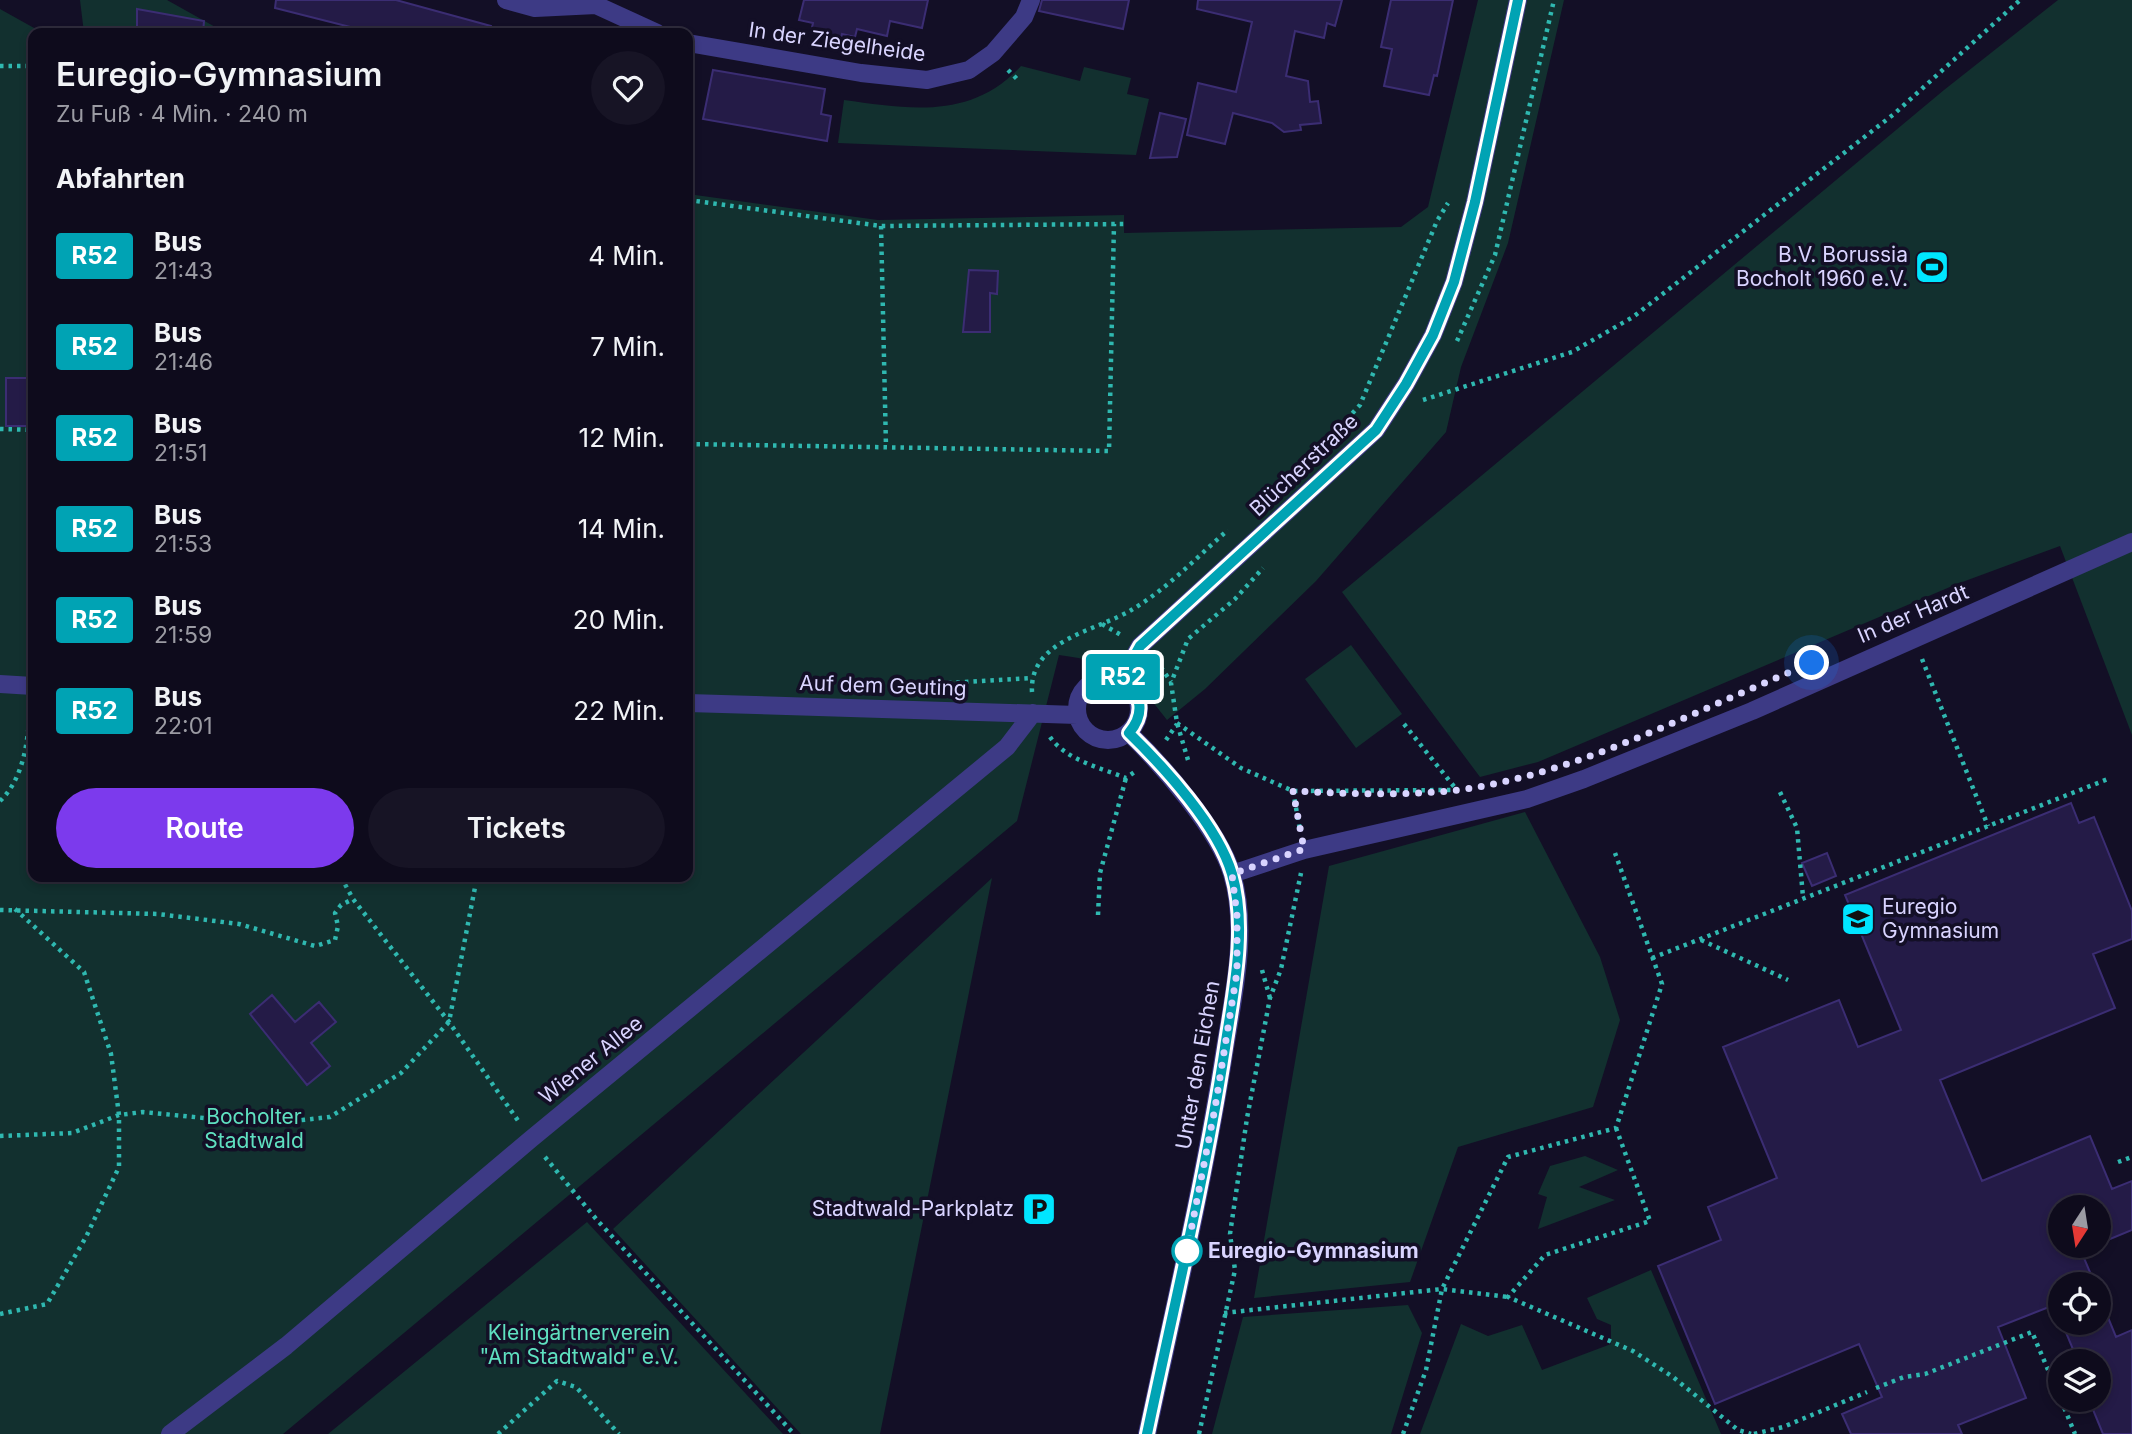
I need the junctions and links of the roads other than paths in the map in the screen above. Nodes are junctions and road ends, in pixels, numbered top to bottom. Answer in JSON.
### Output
{"nodes":[{"id":1,"x":506,"y":0,"type":"edge"},
{"id":2,"x":1031,"y":0,"type":"edge"},
{"id":3,"x":1518,"y":0,"type":"edge"},
{"id":4,"x":597,"y":2,"type":"edge"},
{"id":5,"x":647,"y":28,"type":"edge"},
{"id":6,"x":693,"y":44,"type":"edge"},
{"id":7,"x":2132,"y":542,"type":"edge"},
{"id":8,"x":1121,"y":680,"type":"junction"},
{"id":9,"x":0,"y":684,"type":"edge"},
{"id":10,"x":28,"y":686,"type":"edge"},
{"id":11,"x":693,"y":703,"type":"edge"},
{"id":12,"x":1033,"y":713,"type":"junction"},
{"id":13,"x":1077,"y":715,"type":"junction"},
{"id":14,"x":1129,"y":733,"type":"junction"},
{"id":15,"x":1232,"y":874,"type":"junction"},
{"id":16,"x":170,"y":1434,"type":"edge"},
{"id":17,"x":1147,"y":1434,"type":"edge"}],
"edges":[{"from":1,"to":4,"type":"street"},
{"from":2,"to":6,"type":"street","name":"In der Ziegelheide"},
{"from":3,"to":8,"type":"street","name":"Blücherstraße"},
{"from":4,"to":5,"type":"street"},
{"from":7,"to":15,"type":"street","name":"In der Hardt"},
{"from":8,"to":13,"type":"street"},
{"from":8,"to":14,"type":"street"},
{"from":9,"to":10,"type":"street"},
{"from":11,"to":12,"type":"street","name":"Auf dem Geuting"},
{"from":12,"to":13,"type":"street","name":"Auf dem Geuting"},
{"from":12,"to":16,"type":"street","name":"Wiener Allee"},
{"from":13,"to":14,"type":"street"},
{"from":14,"to":15,"type":"street","name":"Unter den Eichen"},
{"from":15,"to":17,"type":"street","name":"Unter den Eichen"}]}
